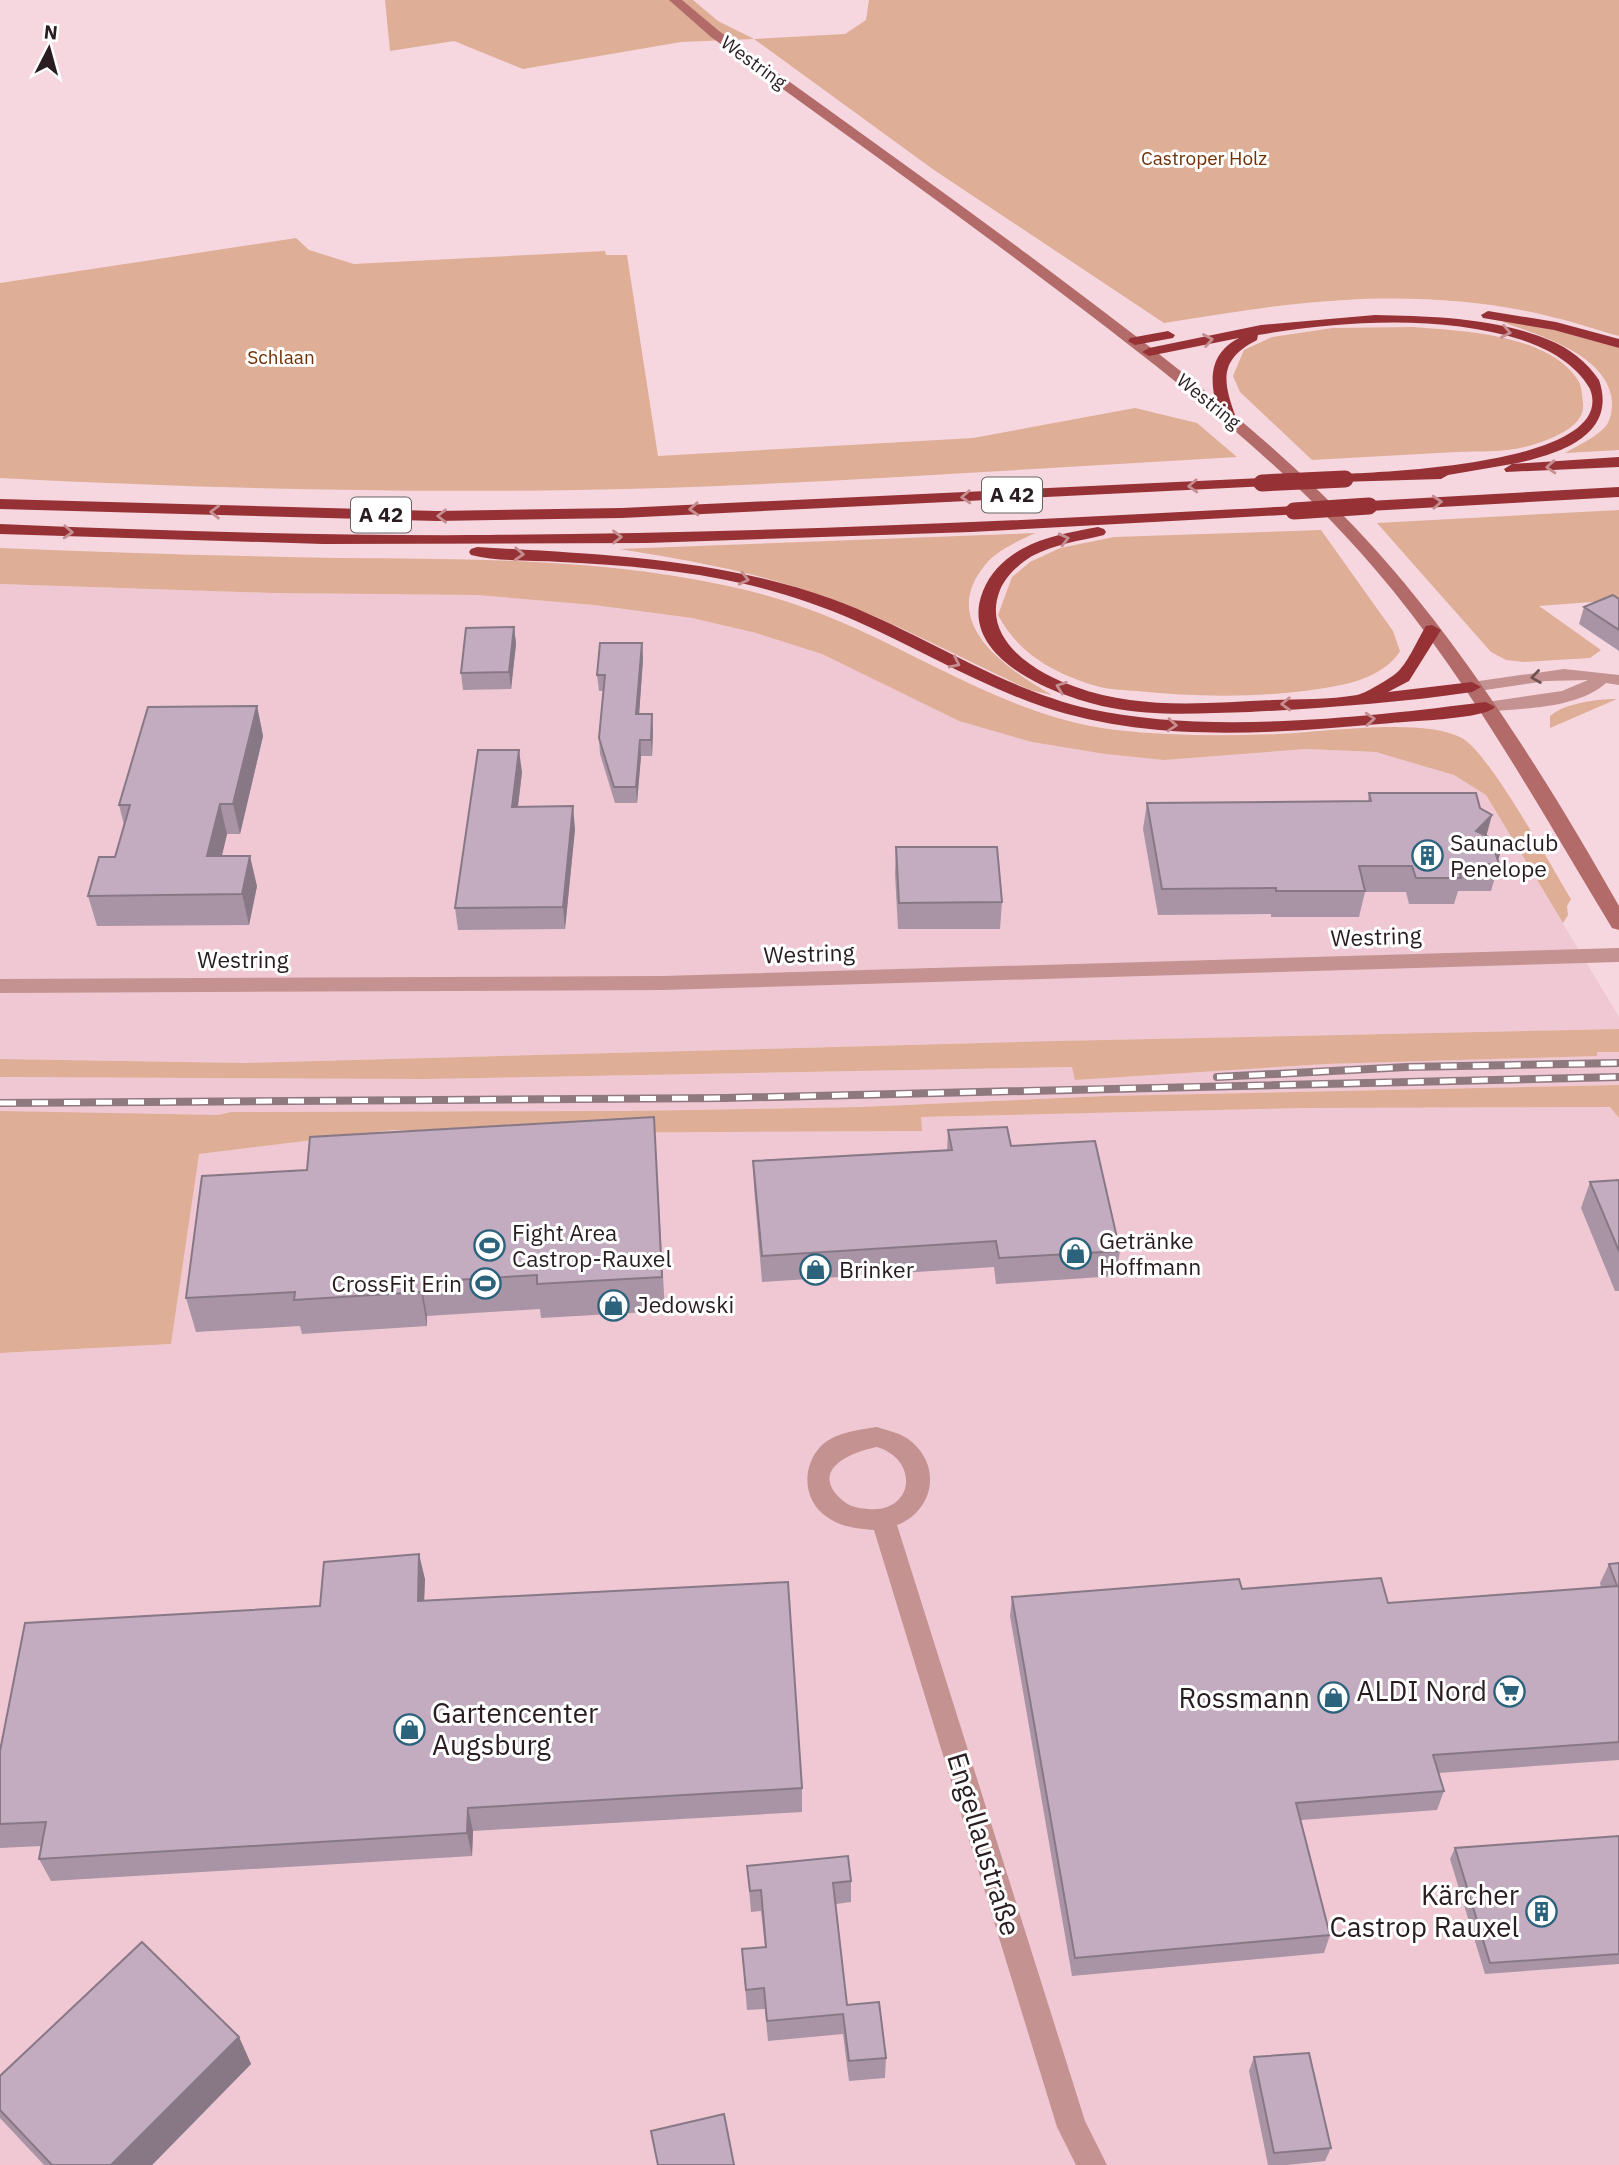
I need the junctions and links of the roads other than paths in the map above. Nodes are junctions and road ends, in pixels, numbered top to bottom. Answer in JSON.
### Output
{"nodes":[{"id":1,"x":675,"y":0,"type":"edge"},
{"id":2,"x":1267,"y":331,"type":"junction"},
{"id":3,"x":1135,"y":341,"type":"junction"},
{"id":4,"x":1619,"y":344,"type":"edge"},
{"id":5,"x":1149,"y":352,"type":"junction"},
{"id":6,"x":1227,"y":415,"type":"junction"},
{"id":7,"x":1619,"y":462,"type":"edge"},
{"id":8,"x":1426,"y":474,"type":"junction"},
{"id":9,"x":1619,"y":492,"type":"edge"},
{"id":10,"x":0,"y":504,"type":"edge"},
{"id":11,"x":1208,"y":516,"type":"junction"},
{"id":12,"x":0,"y":529,"type":"edge"},
{"id":13,"x":255,"y":539,"type":"junction"},
{"id":14,"x":1432,"y":630,"type":"junction"},
{"id":15,"x":1610,"y":679,"type":"edge"},
{"id":16,"x":1472,"y":687,"type":"junction"},
{"id":17,"x":1354,"y":702,"type":"junction"},
{"id":18,"x":1486,"y":707,"type":"junction"},
{"id":19,"x":1619,"y":923,"type":"edge"},
{"id":20,"x":1619,"y":955,"type":"edge"},
{"id":21,"x":0,"y":986,"type":"edge"},
{"id":22,"x":883,"y":1520,"type":"dead end"},
{"id":23,"x":1092,"y":2165,"type":"edge"}],
"edges":[{"from":1,"to":3,"type":"main road","name":"Westring"},
{"from":5,"to":2,"type":"highway","one_way":true},
{"from":2,"to":6,"type":"highway"},
{"from":2,"to":8,"type":"highway","one_way":true},
{"from":3,"to":4,"type":"highway"},
{"from":3,"to":5,"type":"main road","name":"Westring"},
{"from":5,"to":6,"type":"main road","name":"Westring"},
{"from":6,"to":14,"type":"main road","name":"Westring"},
{"from":7,"to":8,"type":"highway","number":"A 42","one_way":true},
{"from":8,"to":10,"type":"highway","number":"A 42","one_way":true,"bridge":true},
{"from":11,"to":9,"type":"highway","number":"A 42","one_way":true,"bridge":true},
{"from":13,"to":11,"type":"highway","number":"A 42","one_way":true},
{"from":17,"to":11,"type":"highway","one_way":true},
{"from":12,"to":13,"type":"highway","number":"A 42","one_way":true},
{"from":13,"to":18,"type":"highway","one_way":true},
{"from":14,"to":16,"type":"main road","name":"Westring"},
{"from":14,"to":17,"type":"highway"},
{"from":15,"to":16,"type":"street","one_way":true},
{"from":15,"to":18,"type":"street"},
{"from":16,"to":17,"type":"highway"},
{"from":16,"to":18,"type":"main road","name":"Westring"},
{"from":18,"to":19,"type":"main road","name":"Westring"},
{"from":20,"to":21,"type":"street","name":"Westring"},
{"from":22,"to":23,"type":"street","name":"Engellaustraße"}]}
